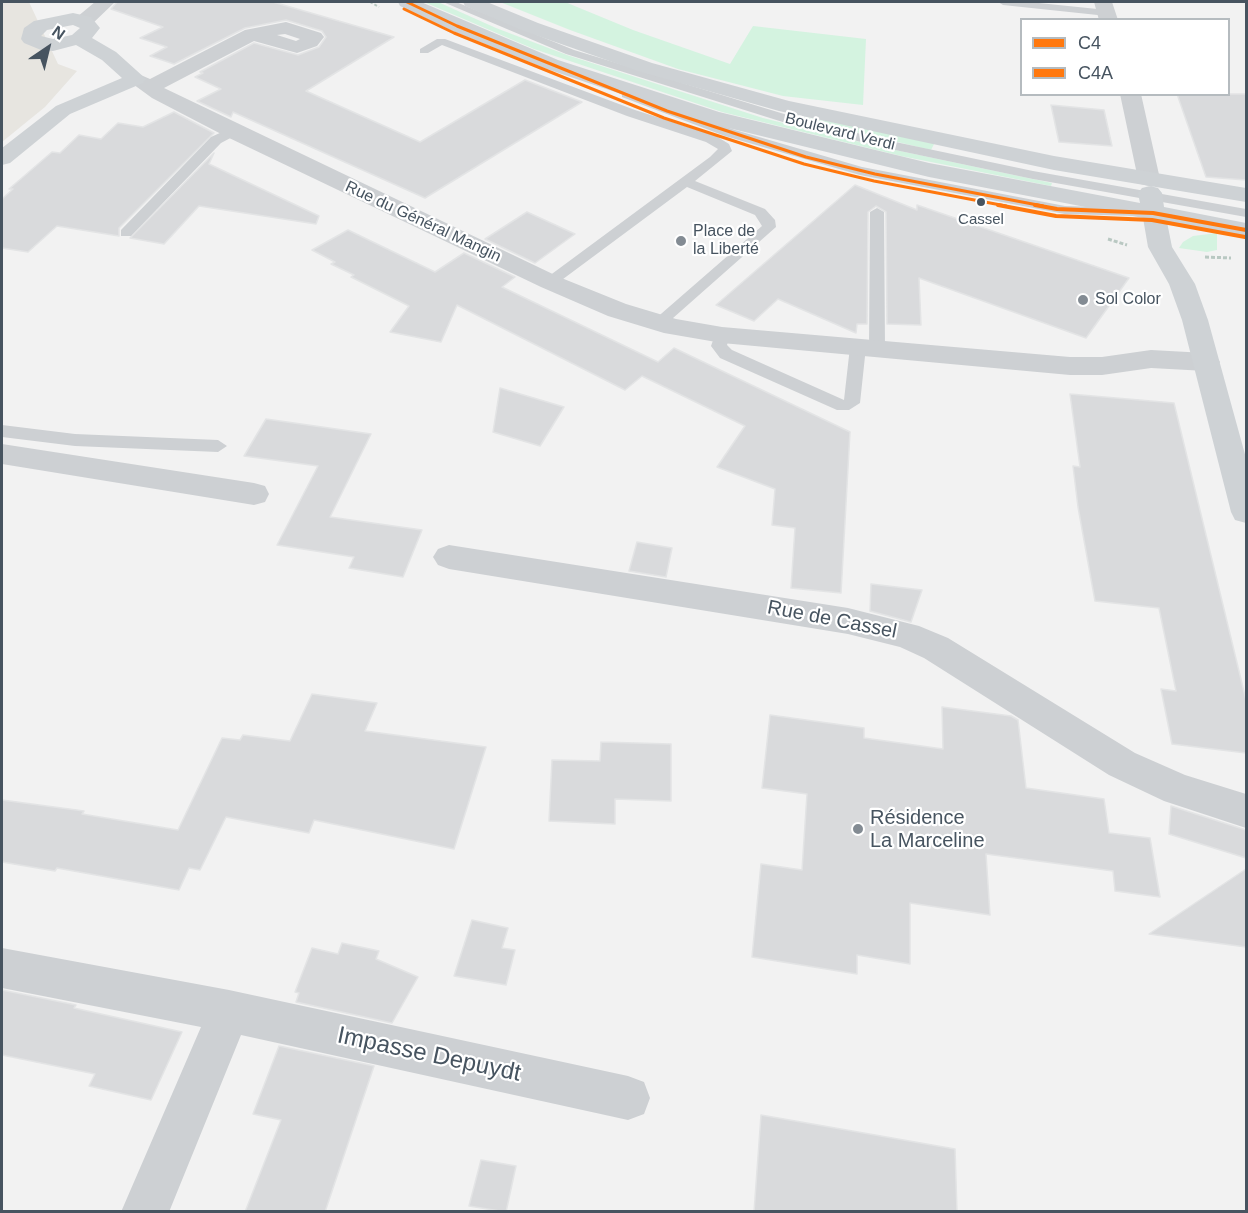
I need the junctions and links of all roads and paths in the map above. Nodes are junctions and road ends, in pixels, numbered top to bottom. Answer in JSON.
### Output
{"nodes":[{"id":1,"x":43,"y":2,"type":"edge"},
{"id":2,"x":106,"y":2,"type":"edge"},
{"id":3,"x":407,"y":2,"type":"edge"},
{"id":4,"x":448,"y":2,"type":"edge"},
{"id":5,"x":472,"y":2,"type":"edge"},
{"id":6,"x":1003,"y":2,"type":"edge"},
{"id":7,"x":1106,"y":11,"type":"edge"},
{"id":8,"x":52,"y":21,"type":"junction"},
{"id":9,"x":81,"y":30,"type":"junction"},
{"id":10,"x":252,"y":34,"type":"dead end"},
{"id":11,"x":424,"y":51,"type":"dead end"},
{"id":12,"x":142,"y":84,"type":"junction"},
{"id":13,"x":1131,"y":96,"type":"edge"},
{"id":14,"x":233,"y":131,"type":"junction"},
{"id":15,"x":2,"y":158,"type":"edge"},
{"id":16,"x":685,"y":182,"type":"junction"},
{"id":17,"x":1246,"y":195,"type":"edge"},
{"id":18,"x":1151,"y":196,"type":"junction"},
{"id":19,"x":877,"y":212,"type":"dead end"},
{"id":20,"x":1246,"y":213,"type":"edge"},
{"id":21,"x":1246,"y":230,"type":"edge"},
{"id":22,"x":126,"y":233,"type":"dead end"},
{"id":23,"x":550,"y":282,"type":"junction"},
{"id":24,"x":659,"y":323,"type":"junction"},
{"id":25,"x":722,"y":335,"type":"junction"},
{"id":26,"x":867,"y":347,"type":"junction"},
{"id":27,"x":1206,"y":362,"type":"junction"},
{"id":28,"x":2,"y":431,"type":"edge"},
{"id":29,"x":218,"y":446,"type":"dead end"},
{"id":30,"x":2,"y":454,"type":"edge"},
{"id":31,"x":254,"y":494,"type":"dead end"},
{"id":32,"x":1246,"y":512,"type":"edge"},
{"id":33,"x":449,"y":557,"type":"dead end"},
{"id":34,"x":1246,"y":811,"type":"edge"},
{"id":35,"x":2,"y":968,"type":"edge"},
{"id":36,"x":229,"y":1011,"type":"junction"},
{"id":37,"x":628,"y":1098,"type":"dead end"},
{"id":38,"x":145,"y":1212,"type":"edge"}],
"edges":[{"from":1,"to":8,"type":"street"},
{"from":2,"to":9,"type":"street"},
{"from":3,"to":18,"type":"street","name":"Boulevard Verdi"},
{"from":4,"to":18,"type":"lane","name":"Boulevard Verdi"},
{"from":5,"to":18,"type":"street","name":"Boulevard Verdi"},
{"from":6,"to":7,"type":"lane"},
{"from":8,"to":9,"type":"street"},
{"from":8,"to":9,"type":"street"},
{"from":9,"to":12,"type":"street"},
{"from":10,"to":12,"type":"street"},
{"from":11,"to":16,"type":"lane"},
{"from":12,"to":14,"type":"street","name":"Rue du Général Mangin"},
{"from":12,"to":15,"type":"street"},
{"from":13,"to":18,"type":"street"},
{"from":14,"to":22,"type":"lane"},
{"from":14,"to":23,"type":"street","name":"Rue du Général Mangin"},
{"from":16,"to":23,"type":"lane"},
{"from":16,"to":24,"type":"lane"},
{"from":17,"to":18,"type":"street","name":"Boulevard Verdi"},
{"from":18,"to":20,"type":"lane","name":"Boulevard Verdi"},
{"from":18,"to":21,"type":"street","name":"Boulevard Verdi"},
{"from":18,"to":27,"type":"street"},
{"from":19,"to":26,"type":"lane"},
{"from":23,"to":24,"type":"street","name":"Rue du Général Mangin"},
{"from":24,"to":25,"type":"street","name":"Rue du Général Mangin"},
{"from":25,"to":26,"type":"street","name":"Rue du Général Mangin"},
{"from":25,"to":26,"type":"lane"},
{"from":26,"to":27,"type":"street","name":"Rue du Général Mangin"},
{"from":27,"to":32,"type":"street"},
{"from":28,"to":29,"type":"lane"},
{"from":30,"to":31,"type":"street"},
{"from":33,"to":34,"type":"street","name":"Rue de Cassel"},
{"from":35,"to":36,"type":"street","name":"Impasse Depuydt"},
{"from":36,"to":37,"type":"street","name":"Impasse Depuydt"},
{"from":36,"to":38,"type":"street"}]}
